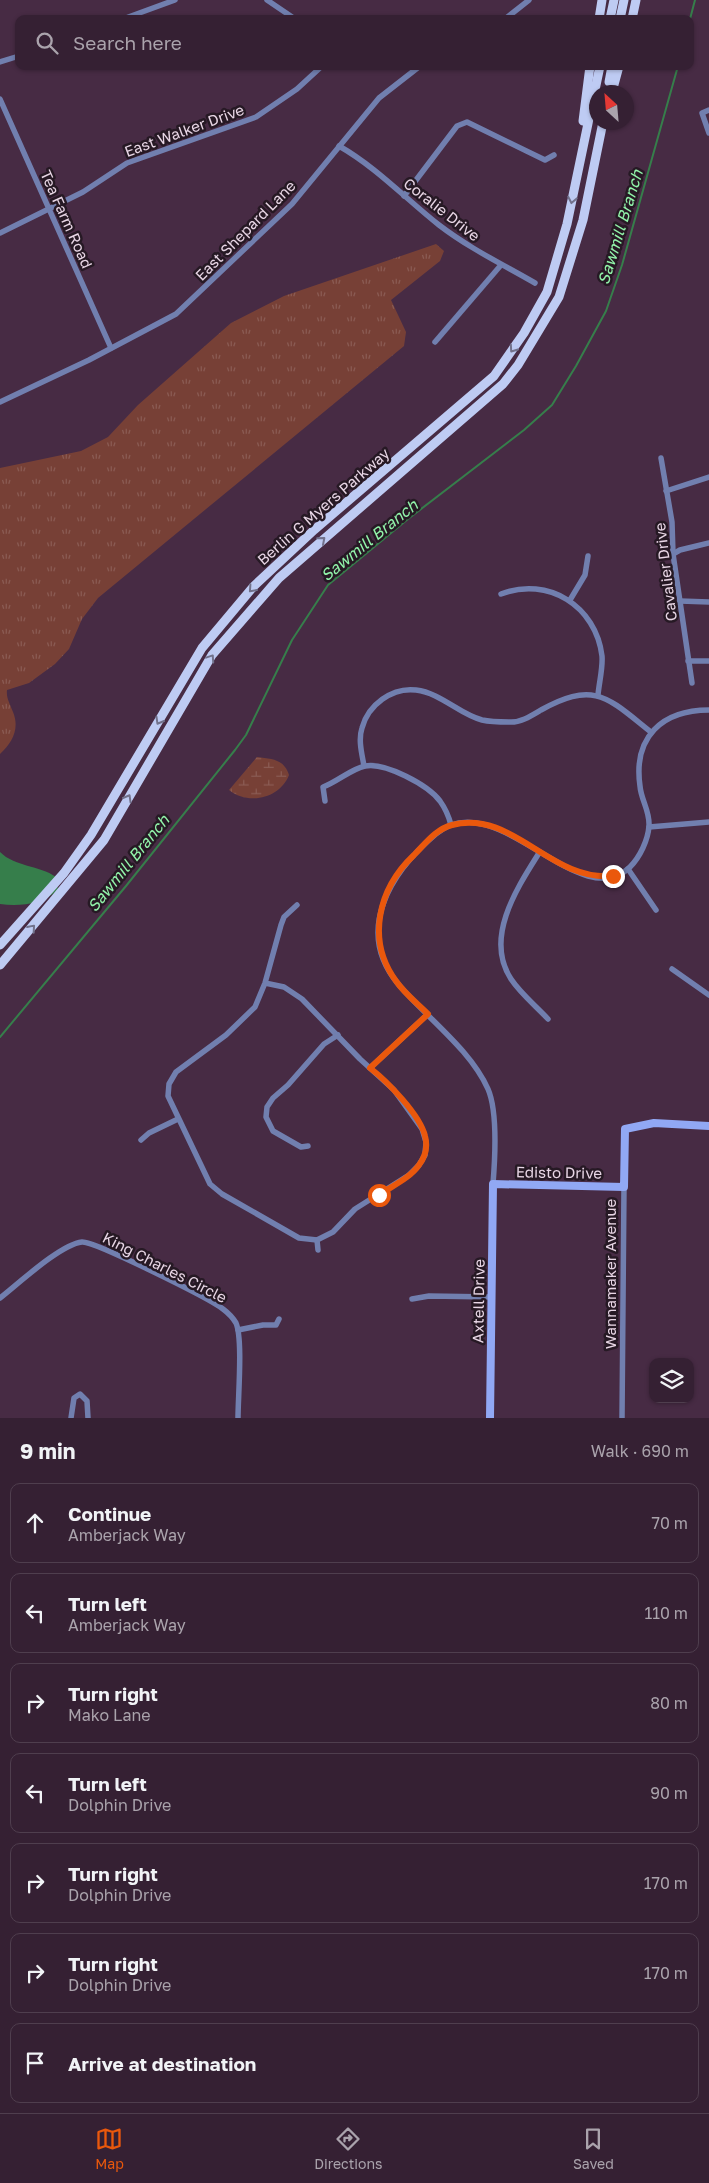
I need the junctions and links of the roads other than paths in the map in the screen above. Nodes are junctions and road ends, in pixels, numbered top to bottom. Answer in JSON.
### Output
{"nodes":[{"id":1,"x":175,"y":0,"type":"edge"},
{"id":2,"x":267,"y":0,"type":"edge"},
{"id":3,"x":529,"y":0,"type":"edge"},
{"id":4,"x":602,"y":0,"type":"edge"},
{"id":5,"x":614,"y":0,"type":"edge"},
{"id":6,"x":624,"y":0,"type":"edge"},
{"id":7,"x":636,"y":0,"type":"edge"},
{"id":8,"x":134,"y":15,"type":"edge"},
{"id":9,"x":289,"y":15,"type":"edge"},
{"id":10,"x":510,"y":15,"type":"edge"},
{"id":11,"x":600,"y":15,"type":"edge"},
{"id":12,"x":611,"y":15,"type":"edge"},
{"id":13,"x":621,"y":15,"type":"edge"},
{"id":14,"x":633,"y":15,"type":"edge"},
{"id":15,"x":15,"y":57,"type":"edge"},
{"id":16,"x":0,"y":62,"type":"edge"},
{"id":17,"x":318,"y":70,"type":"edge"},
{"id":18,"x":415,"y":70,"type":"edge"},
{"id":19,"x":590,"y":70,"type":"edge"},
{"id":20,"x":599,"y":70,"type":"edge"},
{"id":21,"x":611,"y":70,"type":"edge"},
{"id":22,"x":618,"y":70,"type":"edge"},
{"id":23,"x":609,"y":85,"type":"edge"},
{"id":24,"x":614,"y":85,"type":"edge"},
{"id":25,"x":0,"y":99,"type":"edge"},
{"id":26,"x":709,"y":110,"type":"edge"},
{"id":27,"x":602,"y":130,"type":"edge"},
{"id":28,"x":709,"y":133,"type":"edge"},
{"id":29,"x":339,"y":146,"type":"junction"},
{"id":30,"x":554,"y":155,"type":"dead end"},
{"id":31,"x":576,"y":180,"type":"junction"},
{"id":32,"x":404,"y":196,"type":"junction"},
{"id":33,"x":48,"y":208,"type":"junction"},
{"id":34,"x":0,"y":233,"type":"edge"},
{"id":35,"x":501,"y":265,"type":"junction"},
{"id":36,"x":535,"y":283,"type":"dead end"},
{"id":37,"x":435,"y":342,"type":"dead end"},
{"id":38,"x":112,"y":348,"type":"junction"},
{"id":39,"x":494,"y":376,"type":"junction"},
{"id":40,"x":502,"y":384,"type":"junction"},
{"id":41,"x":0,"y":402,"type":"edge"},
{"id":42,"x":660,"y":458,"type":"dead end"},
{"id":43,"x":709,"y":477,"type":"edge"},
{"id":44,"x":666,"y":492,"type":"junction"},
{"id":45,"x":709,"y":543,"type":"edge"},
{"id":46,"x":673,"y":554,"type":"junction"},
{"id":47,"x":588,"y":556,"type":"dead end"},
{"id":48,"x":501,"y":594,"type":"dead end"},
{"id":49,"x":570,"y":600,"type":"junction"},
{"id":50,"x":680,"y":601,"type":"junction"},
{"id":51,"x":709,"y":602,"type":"edge"},
{"id":52,"x":688,"y":661,"type":"junction"},
{"id":53,"x":709,"y":661,"type":"edge"},
{"id":54,"x":692,"y":683,"type":"dead end"},
{"id":55,"x":598,"y":695,"type":"junction"},
{"id":56,"x":709,"y":710,"type":"edge"},
{"id":57,"x":651,"y":732,"type":"junction"},
{"id":58,"x":364,"y":766,"type":"junction"},
{"id":59,"x":325,"y":801,"type":"dead end"},
{"id":60,"x":709,"y":822,"type":"edge"},
{"id":61,"x":451,"y":825,"type":"junction"},
{"id":62,"x":649,"y":827,"type":"junction"},
{"id":63,"x":539,"y":853,"type":"junction"},
{"id":64,"x":628,"y":868,"type":"junction"},
{"id":65,"x":296,"y":905,"type":"dead end"},
{"id":66,"x":656,"y":910,"type":"dead end"},
{"id":67,"x":0,"y":945,"type":"edge"},
{"id":68,"x":0,"y":965,"type":"edge"},
{"id":69,"x":672,"y":969,"type":"dead end"},
{"id":70,"x":265,"y":983,"type":"junction"},
{"id":71,"x":709,"y":994,"type":"edge"},
{"id":72,"x":428,"y":1014,"type":"junction"},
{"id":73,"x":548,"y":1020,"type":"dead end"},
{"id":74,"x":338,"y":1036,"type":"junction"},
{"id":75,"x":370,"y":1068,"type":"junction"},
{"id":76,"x":178,"y":1119,"type":"junction"},
{"id":77,"x":709,"y":1126,"type":"edge"},
{"id":78,"x":141,"y":1140,"type":"dead end"},
{"id":79,"x":308,"y":1146,"type":"dead end"},
{"id":80,"x":493,"y":1184,"type":"junction"},
{"id":81,"x":624,"y":1187,"type":"junction"},
{"id":82,"x":316,"y":1240,"type":"junction"},
{"id":83,"x":318,"y":1250,"type":"dead end"},
{"id":84,"x":492,"y":1297,"type":"junction"},
{"id":85,"x":0,"y":1298,"type":"edge"},
{"id":86,"x":412,"y":1299,"type":"dead end"},
{"id":87,"x":279,"y":1318,"type":"dead end"},
{"id":88,"x":238,"y":1330,"type":"junction"},
{"id":89,"x":71,"y":1418,"type":"edge"},
{"id":90,"x":88,"y":1418,"type":"edge"},
{"id":91,"x":238,"y":1418,"type":"edge"},
{"id":92,"x":490,"y":1418,"type":"edge"},
{"id":93,"x":622,"y":1418,"type":"edge"}],
"edges":[{"from":1,"to":8,"type":"street"},
{"from":2,"to":9,"type":"street"},
{"from":3,"to":10,"type":"street"},
{"from":4,"to":11,"type":"main road"},
{"from":5,"to":12,"type":"main road"},
{"from":6,"to":13,"type":"main road"},
{"from":7,"to":14,"type":"main road"},
{"from":15,"to":16,"type":"street"},
{"from":17,"to":33,"type":"street","name":"East Walker Drive"},
{"from":18,"to":29,"type":"street","name":"East Shepard Lane"},
{"from":19,"to":31,"type":"main road"},
{"from":20,"to":31,"type":"main road","name":"Berlin G Myers Parkway"},
{"from":21,"to":23,"type":"main road"},
{"from":22,"to":24,"type":"main road"},
{"from":25,"to":33,"type":"street","name":"Tea Farm Road"},
{"from":26,"to":28,"type":"street"},
{"from":27,"to":40,"type":"main road","name":"Berlin G Myers Parkway"},
{"from":29,"to":32,"type":"street","name":"Coralie Drive"},
{"from":29,"to":38,"type":"street","name":"East Shepard Lane"},
{"from":30,"to":32,"type":"street"},
{"from":31,"to":39,"type":"main road","name":"Berlin G Myers Parkway","one_way":true},
{"from":32,"to":35,"type":"street","name":"Coralie Drive"},
{"from":33,"to":34,"type":"street","name":"East Walker Drive"},
{"from":33,"to":38,"type":"street","name":"Tea Farm Road"},
{"from":35,"to":36,"type":"street","name":"Coralie Drive"},
{"from":35,"to":37,"type":"street"},
{"from":38,"to":41,"type":"street","name":"East Shepard Lane"},
{"from":39,"to":40,"type":"main road"},
{"from":39,"to":67,"type":"main road","name":"Berlin G Myers Parkway","one_way":true},
{"from":68,"to":40,"type":"main road","name":"Berlin G Myers Parkway","one_way":true},
{"from":42,"to":44,"type":"street","name":"Cavalier Drive"},
{"from":43,"to":44,"type":"street"},
{"from":44,"to":46,"type":"street","name":"Cavalier Drive"},
{"from":45,"to":46,"type":"street"},
{"from":46,"to":50,"type":"street","name":"Cavalier Drive"},
{"from":47,"to":49,"type":"street"},
{"from":48,"to":49,"type":"street"},
{"from":49,"to":55,"type":"street"},
{"from":50,"to":51,"type":"street"},
{"from":50,"to":52,"type":"street","name":"Cavalier Drive"},
{"from":52,"to":53,"type":"street"},
{"from":52,"to":54,"type":"street","name":"Cavalier Drive"},
{"from":55,"to":57,"type":"street"},
{"from":55,"to":58,"type":"street"},
{"from":56,"to":57,"type":"street"},
{"from":57,"to":62,"type":"street"},
{"from":58,"to":59,"type":"street"},
{"from":58,"to":61,"type":"street"},
{"from":60,"to":62,"type":"street"},
{"from":61,"to":63,"type":"street"},
{"from":61,"to":72,"type":"street"},
{"from":62,"to":64,"type":"street"},
{"from":63,"to":64,"type":"street"},
{"from":63,"to":73,"type":"street"},
{"from":64,"to":66,"type":"street"},
{"from":65,"to":70,"type":"street"},
{"from":69,"to":71,"type":"street"},
{"from":70,"to":74,"type":"street"},
{"from":70,"to":76,"type":"street"},
{"from":72,"to":75,"type":"street"},
{"from":72,"to":80,"type":"street"},
{"from":74,"to":75,"type":"street"},
{"from":74,"to":79,"type":"street"},
{"from":75,"to":82,"type":"street"},
{"from":76,"to":78,"type":"street"},
{"from":76,"to":82,"type":"street"},
{"from":77,"to":81,"type":"street","name":"Wannamaker Avenue"},
{"from":80,"to":81,"type":"street","name":"Edisto Drive"},
{"from":80,"to":84,"type":"street","name":"Axtell Drive"},
{"from":81,"to":93,"type":"street","name":"Wannamaker Avenue"},
{"from":82,"to":83,"type":"street"},
{"from":84,"to":86,"type":"street"},
{"from":84,"to":92,"type":"street","name":"Axtell Drive"},
{"from":85,"to":88,"type":"street","name":"King Charles Circle"},
{"from":87,"to":88,"type":"street"},
{"from":88,"to":91,"type":"street"},
{"from":89,"to":90,"type":"street"}]}
